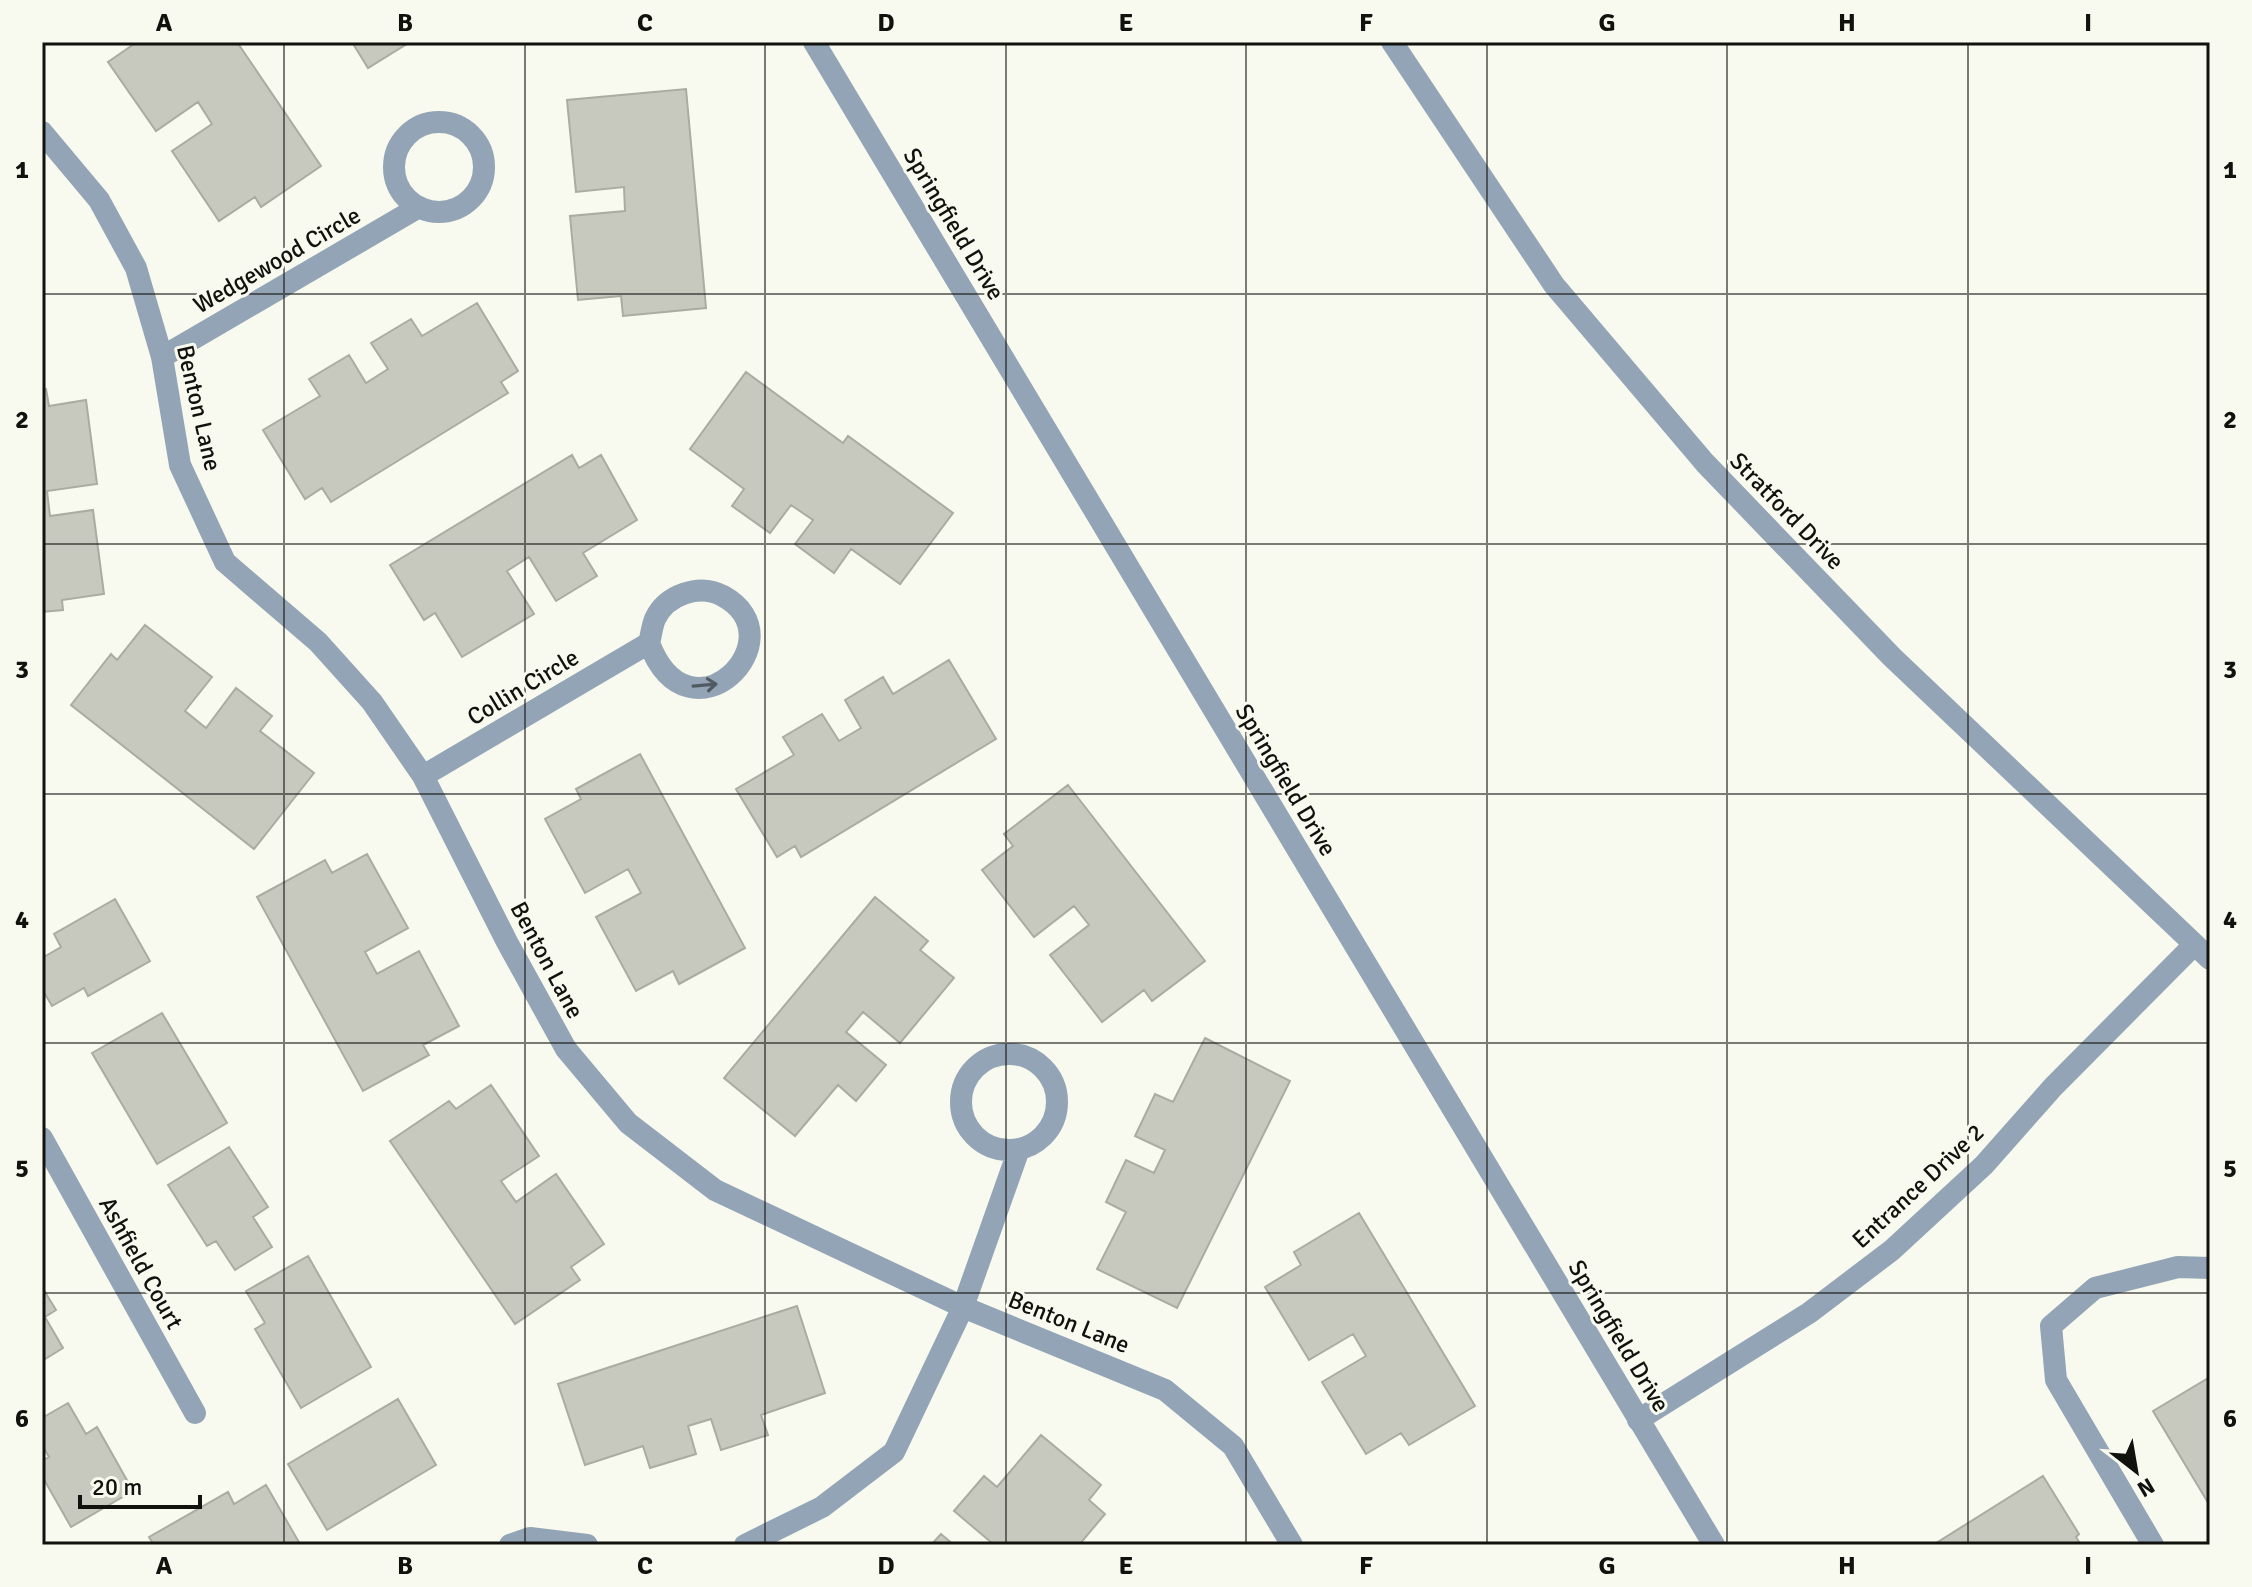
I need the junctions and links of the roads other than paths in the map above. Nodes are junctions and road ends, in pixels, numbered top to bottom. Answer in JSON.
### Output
{"nodes":[{"id":1,"x":814,"y":42,"type":"edge"},
{"id":2,"x":1392,"y":42,"type":"edge"},
{"id":3,"x":42,"y":132,"type":"edge"},
{"id":4,"x":419,"y":207,"type":"junction"},
{"id":5,"x":162,"y":357,"type":"junction"},
{"id":6,"x":649,"y":643,"type":"junction"},
{"id":7,"x":423,"y":776,"type":"junction"},
{"id":8,"x":2202,"y":952,"type":"edge"},
{"id":9,"x":42,"y":1138,"type":"edge"},
{"id":10,"x":1019,"y":1149,"type":"junction"},
{"id":11,"x":2210,"y":1268,"type":"edge"},
{"id":12,"x":963,"y":1307,"type":"junction"},
{"id":13,"x":195,"y":1413,"type":"dead end"},
{"id":14,"x":1638,"y":1420,"type":"junction"},
{"id":15,"x":510,"y":1545,"type":"edge"},
{"id":16,"x":587,"y":1545,"type":"edge"},
{"id":17,"x":745,"y":1545,"type":"edge"},
{"id":18,"x":1292,"y":1545,"type":"edge"},
{"id":19,"x":1714,"y":1545,"type":"edge"},
{"id":20,"x":2153,"y":1545,"type":"edge"}],
"edges":[{"from":1,"to":14,"type":"street","name":"Springfield Drive"},
{"from":2,"to":8,"type":"street","name":"Stratford Drive"},
{"from":3,"to":5,"type":"street","name":"Benton Lane"},
{"from":4,"to":4,"type":"street"},
{"from":4,"to":5,"type":"street","name":"Wedgewood Circle"},
{"from":5,"to":7,"type":"street","name":"Benton Lane"},
{"from":6,"to":6,"type":"street","one_way":true},
{"from":6,"to":7,"type":"street","name":"Collin Circle"},
{"from":7,"to":12,"type":"street","name":"Benton Lane"},
{"from":8,"to":14,"type":"street","name":"Entrance Drive 2"},
{"from":9,"to":13,"type":"street","name":"Ashfield Court"},
{"from":10,"to":10,"type":"street"},
{"from":10,"to":12,"type":"street"},
{"from":11,"to":20,"type":"street"},
{"from":12,"to":17,"type":"street"},
{"from":12,"to":18,"type":"street","name":"Benton Lane"},
{"from":14,"to":19,"type":"street","name":"Springfield Drive"},
{"from":15,"to":16,"type":"street"}]}
